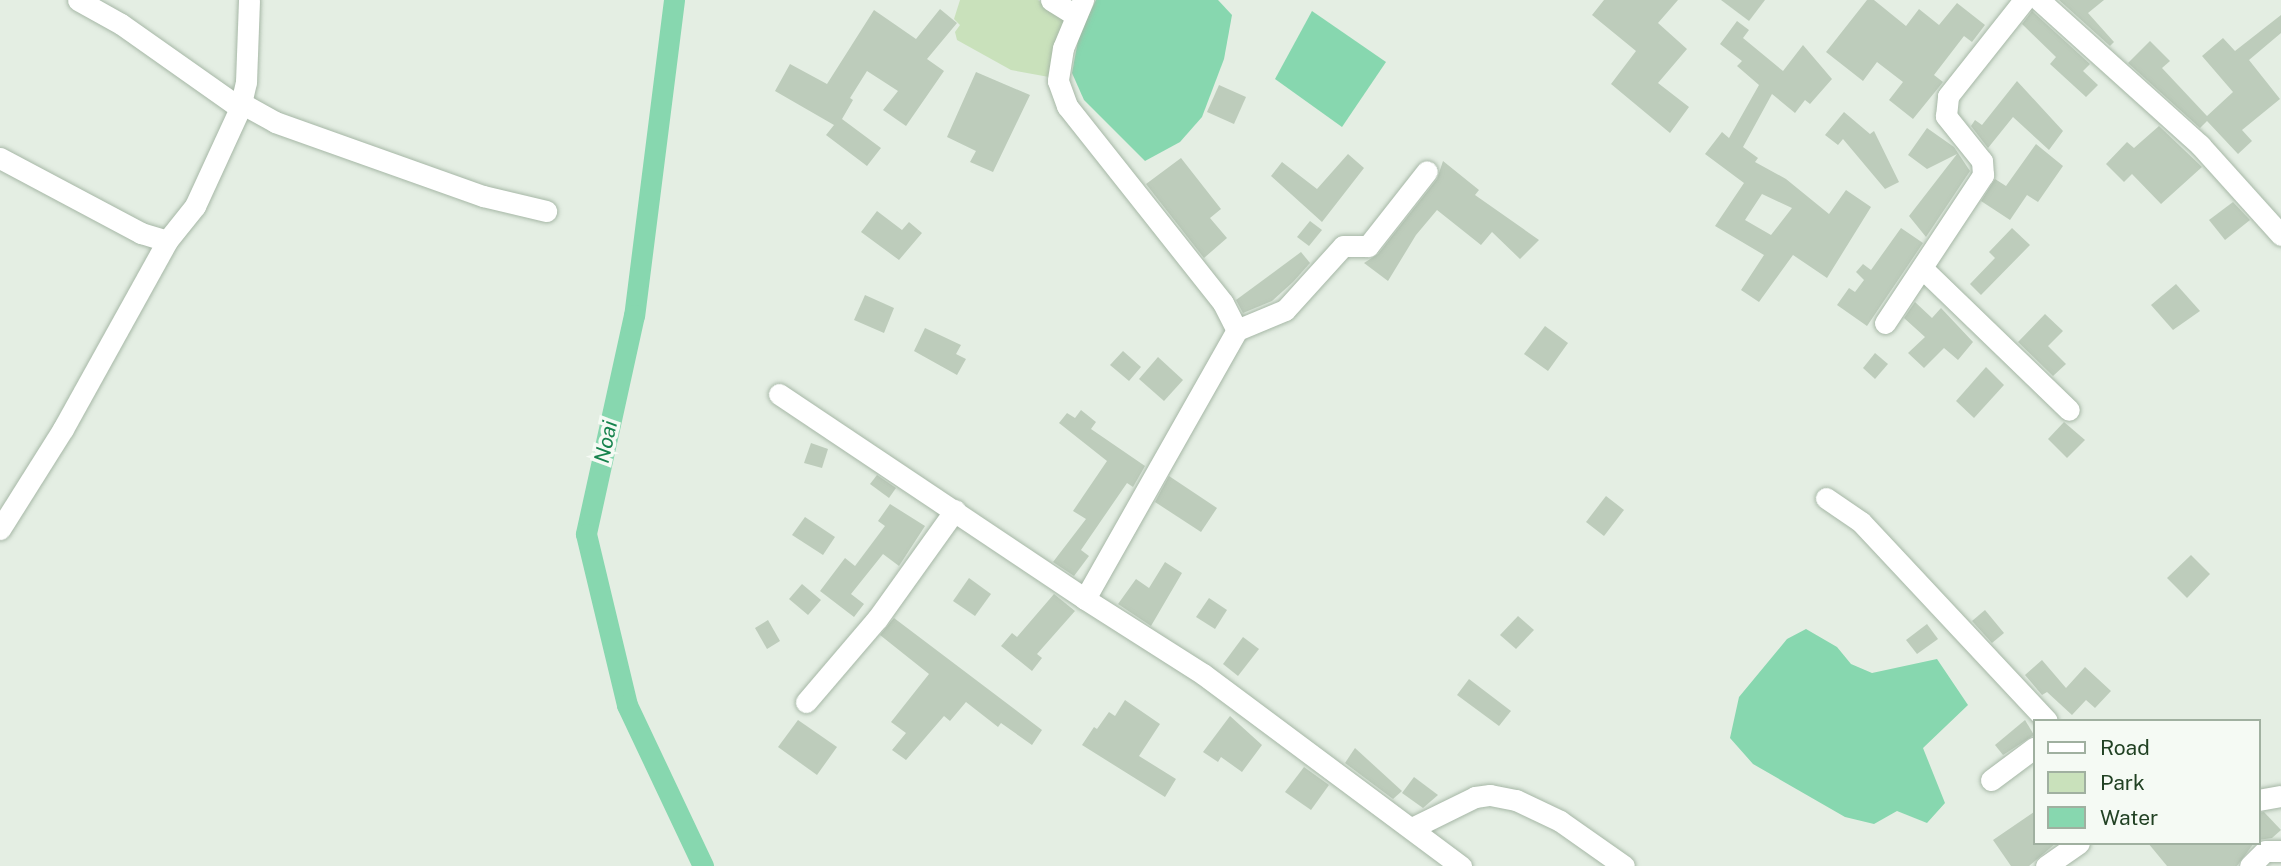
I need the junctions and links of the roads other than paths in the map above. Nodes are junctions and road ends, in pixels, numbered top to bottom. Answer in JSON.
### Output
{"nodes":[{"id":1,"x":78,"y":0,"type":"edge"},
{"id":2,"x":249,"y":0,"type":"edge"},
{"id":3,"x":1051,"y":0,"type":"edge"},
{"id":4,"x":2024,"y":0,"type":"edge"},
{"id":5,"x":2039,"y":0,"type":"edge"},
{"id":6,"x":1079,"y":7,"type":"edge"},
{"id":7,"x":241,"y":105,"type":"junction"},
{"id":8,"x":0,"y":158,"type":"edge"},
{"id":9,"x":1427,"y":171,"type":"dead end"},
{"id":10,"x":546,"y":211,"type":"dead end"},
{"id":11,"x":2281,"y":235,"type":"edge"},
{"id":12,"x":167,"y":241,"type":"junction"},
{"id":13,"x":1922,"y":268,"type":"junction"},
{"id":14,"x":1885,"y":323,"type":"dead end"},
{"id":15,"x":1237,"y":330,"type":"junction"},
{"id":16,"x":779,"y":394,"type":"dead end"},
{"id":17,"x":2069,"y":410,"type":"dead end"},
{"id":18,"x":1825,"y":498,"type":"dead end"},
{"id":19,"x":955,"y":510,"type":"junction"},
{"id":20,"x":0,"y":529,"type":"edge"},
{"id":21,"x":1085,"y":599,"type":"junction"},
{"id":22,"x":806,"y":702,"type":"dead end"},
{"id":23,"x":2045,"y":719,"type":"edge"},
{"id":24,"x":2032,"y":749,"type":"edge"},
{"id":25,"x":1991,"y":780,"type":"dead end"},
{"id":26,"x":2281,"y":796,"type":"edge"},
{"id":27,"x":2260,"y":800,"type":"edge"},
{"id":28,"x":1412,"y":828,"type":"junction"},
{"id":29,"x":2076,"y":845,"type":"edge"},
{"id":30,"x":2281,"y":851,"type":"edge"},
{"id":31,"x":1461,"y":866,"type":"edge"},
{"id":32,"x":1624,"y":866,"type":"edge"},
{"id":33,"x":2046,"y":866,"type":"edge"},
{"id":34,"x":2249,"y":866,"type":"edge"}],
"edges":[{"from":1,"to":7,"type":"street"},
{"from":2,"to":7,"type":"street"},
{"from":3,"to":6,"type":"street"},
{"from":4,"to":13,"type":"street"},
{"from":5,"to":11,"type":"street"},
{"from":6,"to":15,"type":"street"},
{"from":7,"to":10,"type":"street"},
{"from":7,"to":12,"type":"street"},
{"from":8,"to":12,"type":"street"},
{"from":9,"to":15,"type":"street"},
{"from":12,"to":20,"type":"street"},
{"from":13,"to":14,"type":"street"},
{"from":13,"to":17,"type":"street"},
{"from":15,"to":21,"type":"street"},
{"from":16,"to":19,"type":"street"},
{"from":18,"to":23,"type":"street"},
{"from":19,"to":21,"type":"street"},
{"from":19,"to":22,"type":"street"},
{"from":21,"to":28,"type":"street"},
{"from":24,"to":25,"type":"street"},
{"from":26,"to":27,"type":"street"},
{"from":28,"to":31,"type":"street"},
{"from":28,"to":32,"type":"street"},
{"from":29,"to":33,"type":"street"},
{"from":30,"to":34,"type":"street"}]}
